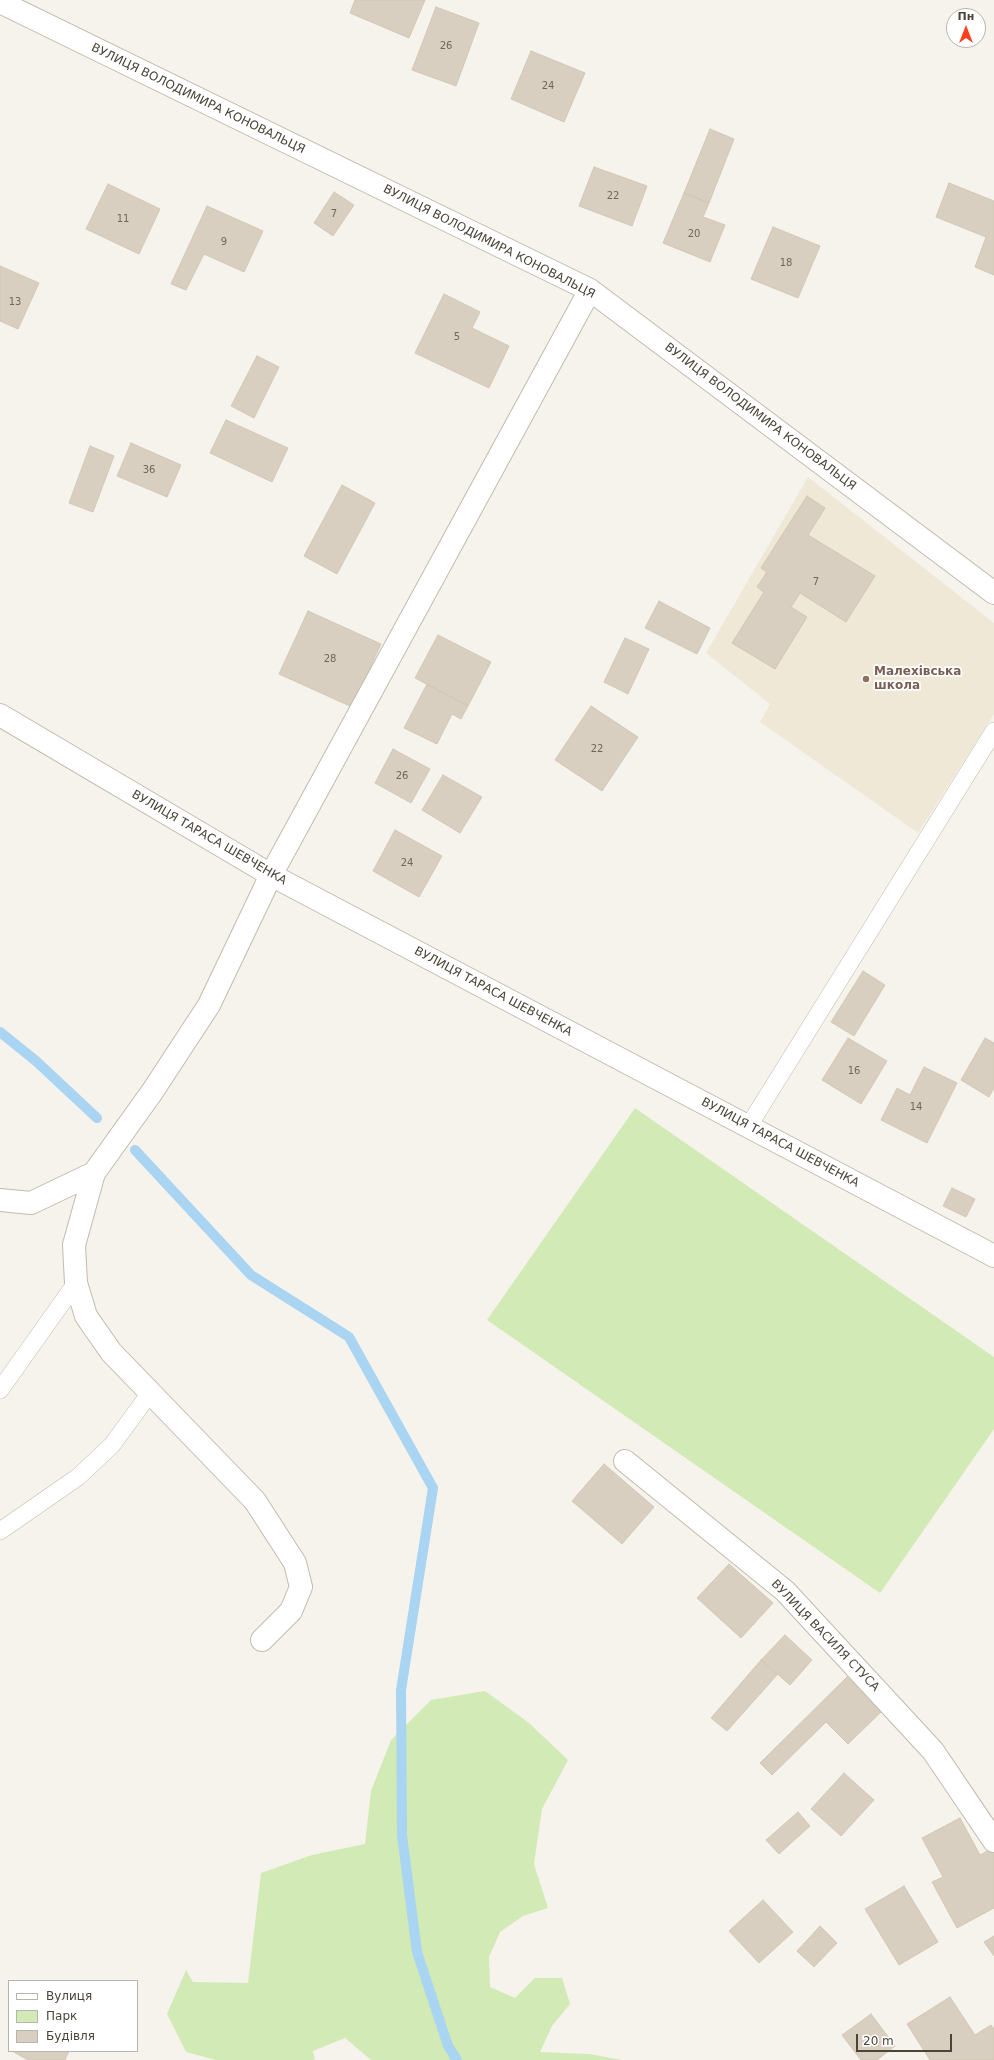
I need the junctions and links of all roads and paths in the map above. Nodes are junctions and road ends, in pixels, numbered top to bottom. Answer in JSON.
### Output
{"nodes":[{"id":1,"x":0,"y":2,"type":"edge"},
{"id":2,"x":590,"y":290,"type":"junction"},
{"id":3,"x":994,"y":593,"type":"edge"},
{"id":4,"x":0,"y":715,"type":"edge"},
{"id":5,"x":994,"y":731,"type":"edge"},
{"id":6,"x":271,"y":875,"type":"junction"},
{"id":7,"x":748,"y":1127,"type":"junction"},
{"id":8,"x":94,"y":1173,"type":"junction"},
{"id":9,"x":0,"y":1200,"type":"edge"},
{"id":10,"x":994,"y":1256,"type":"edge"},
{"id":11,"x":76,"y":1283,"type":"junction"},
{"id":12,"x":0,"y":1390,"type":"edge"},
{"id":13,"x":150,"y":1393,"type":"junction"},
{"id":14,"x":625,"y":1461,"type":"dead end"},
{"id":15,"x":0,"y":1530,"type":"edge"},
{"id":16,"x":262,"y":1640,"type":"dead end"},
{"id":17,"x":994,"y":1841,"type":"edge"}],
"edges":[{"from":1,"to":2,"type":"street","name":"ВУЛИЦЯ ВОЛОДИМИРА КОНОВАЛЬЦЯ"},
{"from":2,"to":3,"type":"street","name":"ВУЛИЦЯ ВОЛОДИМИРА КОНОВАЛЬЦЯ"},
{"from":2,"to":6,"type":"street"},
{"from":4,"to":6,"type":"street","name":"ВУЛИЦЯ ТАРАСА ШЕВЧЕНКА"},
{"from":5,"to":7,"type":"lane"},
{"from":6,"to":7,"type":"street","name":"ВУЛИЦЯ ТАРАСА ШЕВЧЕНКА"},
{"from":6,"to":8,"type":"street"},
{"from":7,"to":10,"type":"street","name":"ВУЛИЦЯ ТАРАСА ШЕВЧЕНКА"},
{"from":8,"to":9,"type":"street"},
{"from":8,"to":11,"type":"street"},
{"from":11,"to":12,"type":"lane"},
{"from":11,"to":13,"type":"street"},
{"from":13,"to":15,"type":"lane"},
{"from":13,"to":16,"type":"street"},
{"from":14,"to":17,"type":"street","name":"ВУЛИЦЯ ВАСИЛЯ СТУСА"}]}
